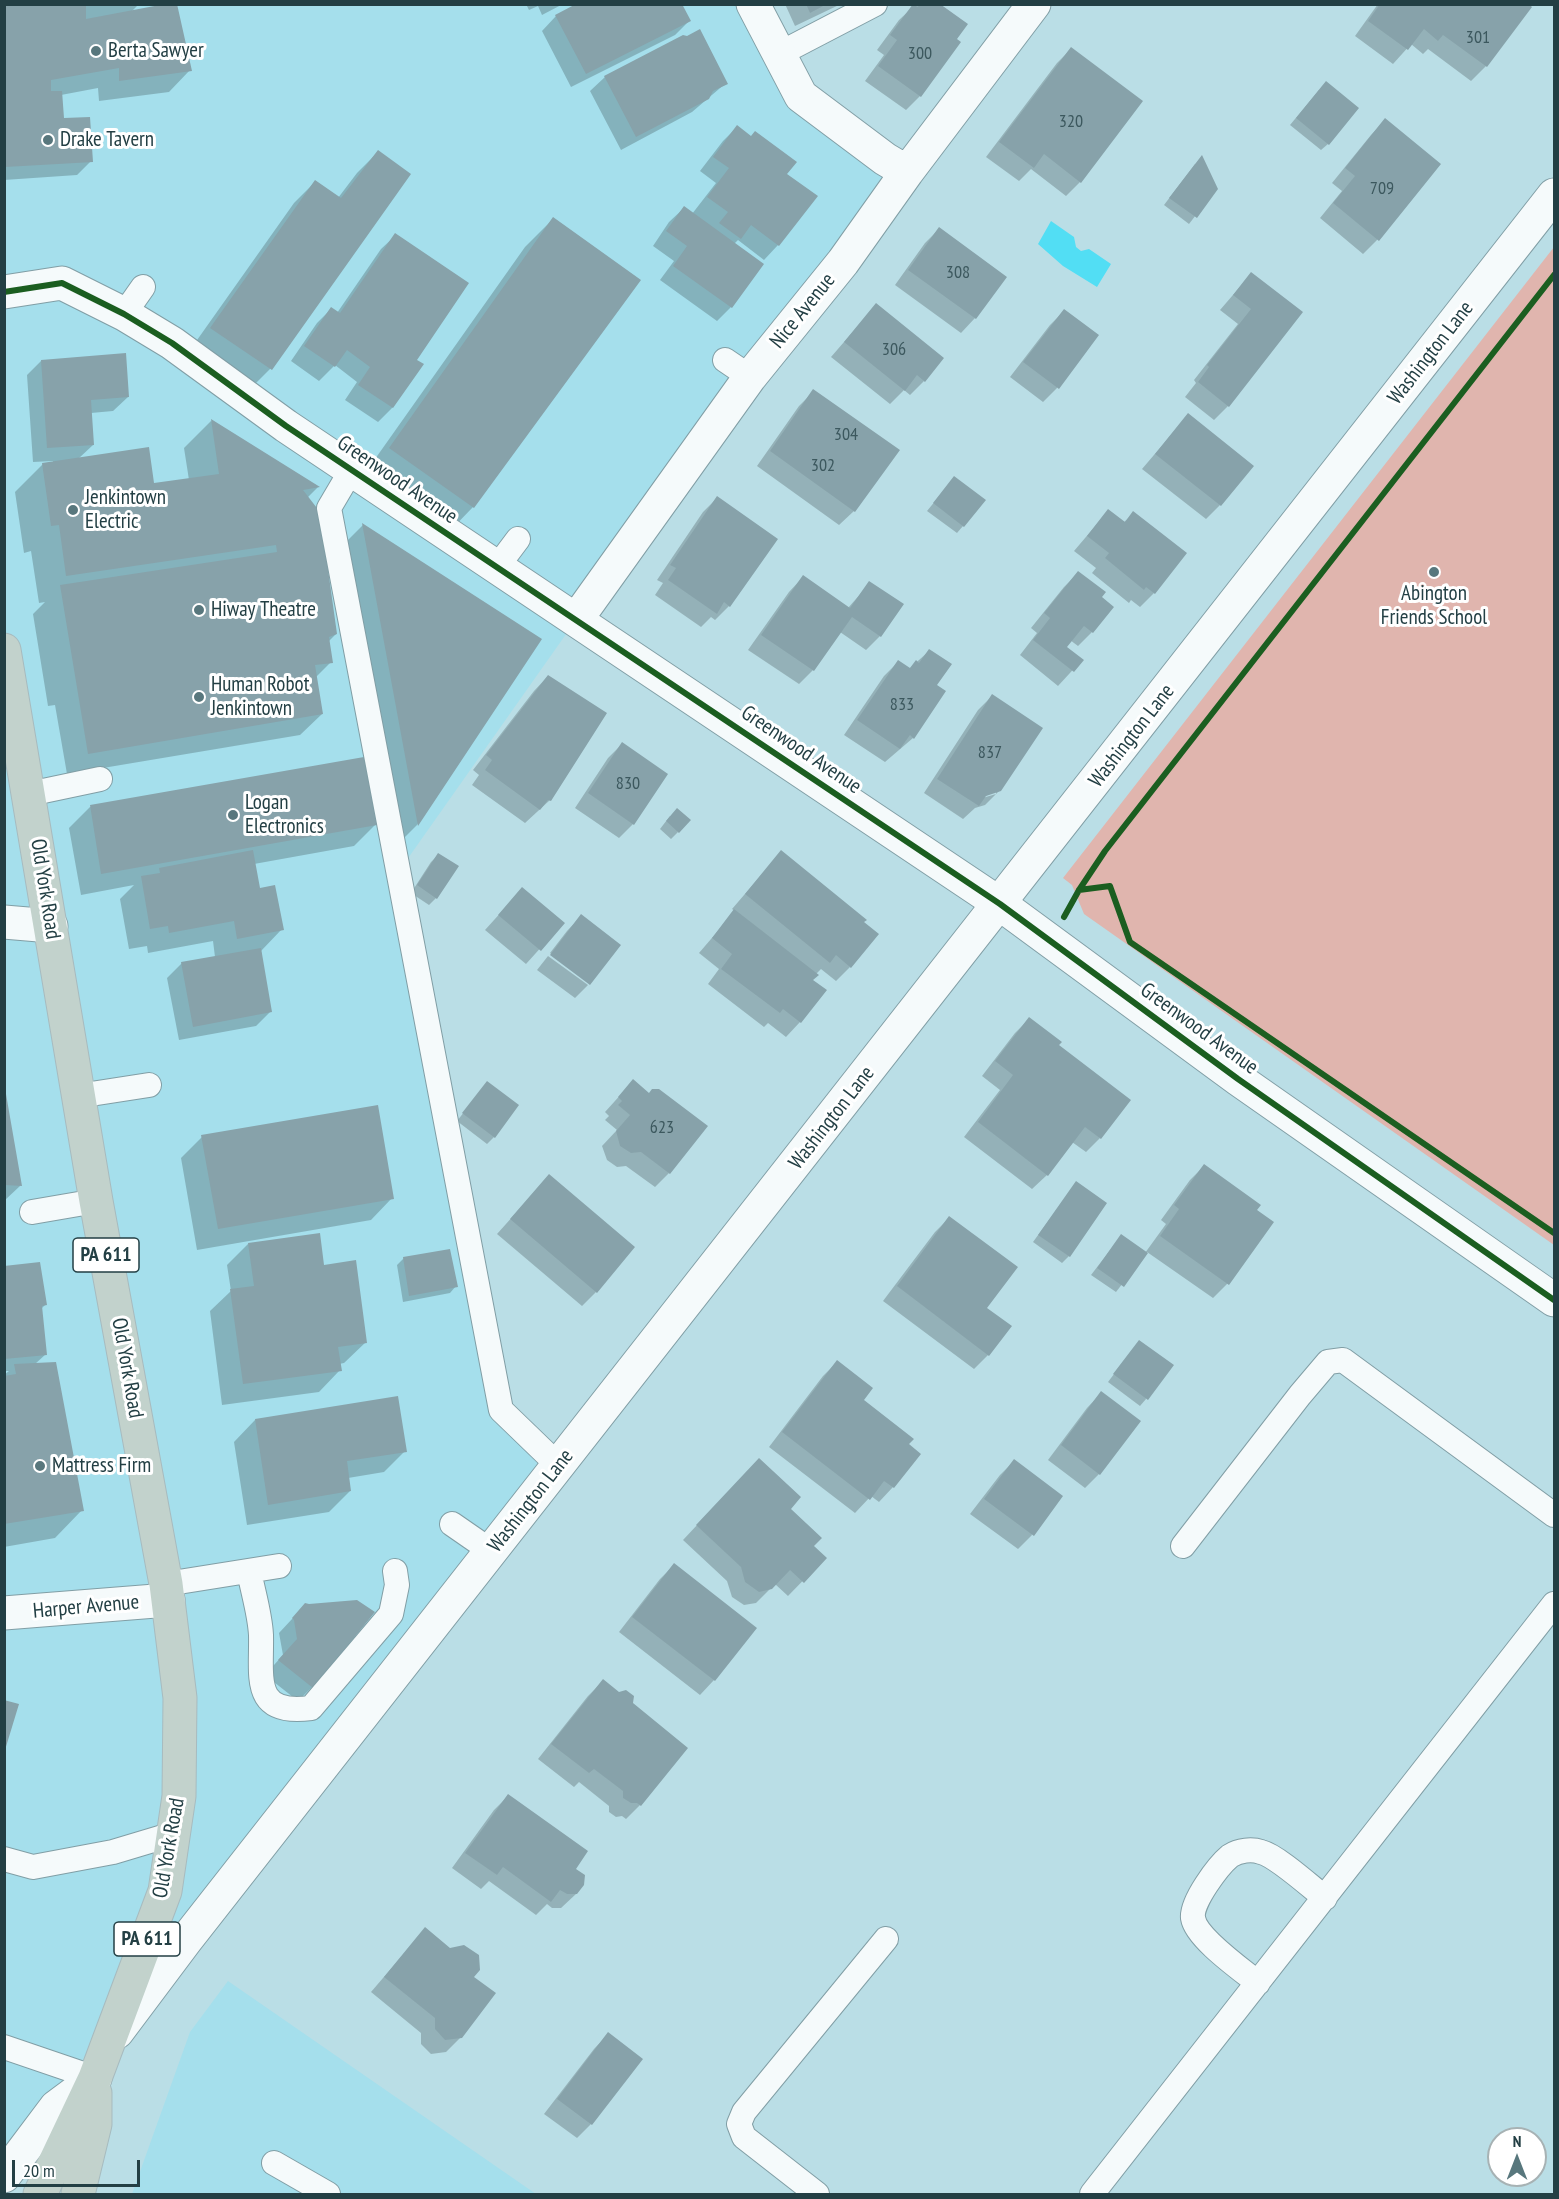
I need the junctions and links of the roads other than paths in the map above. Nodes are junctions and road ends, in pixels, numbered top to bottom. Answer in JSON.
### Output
{"nodes":[{"id":1,"x":753,"y":4,"type":"edge"},
{"id":2,"x":875,"y":4,"type":"edge"},
{"id":3,"x":1034,"y":4,"type":"edge"},
{"id":4,"x":779,"y":54,"type":"junction"},
{"id":5,"x":907,"y":172,"type":"junction"},
{"id":6,"x":1554,"y":195,"type":"edge"},
{"id":7,"x":143,"y":287,"type":"dead end"},
{"id":8,"x":4,"y":292,"type":"edge"},
{"id":9,"x":124,"y":314,"type":"junction"},
{"id":10,"x":352,"y":469,"type":"junction"},
{"id":11,"x":518,"y":539,"type":"dead end"},
{"id":12,"x":497,"y":567,"type":"junction"},
{"id":13,"x":576,"y":620,"type":"junction"},
{"id":14,"x":4,"y":650,"type":"edge"},
{"id":15,"x":100,"y":779,"type":"dead end"},
{"id":16,"x":29,"y":794,"type":"junction"},
{"id":17,"x":1000,"y":904,"type":"junction"},
{"id":18,"x":4,"y":922,"type":"edge"},
{"id":19,"x":51,"y":926,"type":"junction"},
{"id":20,"x":149,"y":1085,"type":"dead end"},
{"id":21,"x":78,"y":1096,"type":"junction"},
{"id":22,"x":96,"y":1201,"type":"junction"},
{"id":23,"x":32,"y":1212,"type":"dead end"},
{"id":24,"x":1554,"y":1300,"type":"edge"},
{"id":25,"x":558,"y":1466,"type":"junction"},
{"id":26,"x":1554,"y":1515,"type":"edge"},
{"id":27,"x":452,"y":1524,"type":"dead end"},
{"id":28,"x":1183,"y":1546,"type":"dead end"},
{"id":29,"x":491,"y":1551,"type":"junction"},
{"id":30,"x":279,"y":1566,"type":"dead end"},
{"id":31,"x":249,"y":1571,"type":"junction"},
{"id":32,"x":396,"y":1571,"type":"dead end"},
{"id":33,"x":167,"y":1592,"type":"junction"},
{"id":34,"x":1554,"y":1604,"type":"edge"},
{"id":35,"x":4,"y":1613,"type":"edge"},
{"id":36,"x":173,"y":1834,"type":"junction"},
{"id":37,"x":4,"y":1858,"type":"edge"},
{"id":38,"x":1325,"y":1898,"type":"junction"},
{"id":39,"x":886,"y":1939,"type":"dead end"},
{"id":40,"x":1258,"y":1983,"type":"junction"},
{"id":41,"x":109,"y":2042,"type":"junction"},
{"id":42,"x":4,"y":2047,"type":"edge"},
{"id":43,"x":96,"y":2078,"type":"junction"},
{"id":44,"x":274,"y":2163,"type":"dead end"},
{"id":45,"x":4,"y":2176,"type":"edge"},
{"id":46,"x":294,"y":2185,"type":"edge"},
{"id":47,"x":40,"y":2194,"type":"edge"},
{"id":48,"x":78,"y":2194,"type":"edge"},
{"id":49,"x":328,"y":2194,"type":"edge"},
{"id":50,"x":817,"y":2194,"type":"edge"},
{"id":51,"x":1092,"y":2194,"type":"edge"}],
"edges":[{"from":1,"to":4,"type":"street"},
{"from":2,"to":4,"type":"lane"},
{"from":3,"to":5,"type":"street","name":"Nice Avenue"},
{"from":4,"to":5,"type":"street"},
{"from":5,"to":13,"type":"street","name":"Nice Avenue"},
{"from":6,"to":17,"type":"street","name":"Washington Lane"},
{"from":7,"to":9,"type":"lane"},
{"from":8,"to":9,"type":"street","name":"Greenwood Avenue"},
{"from":9,"to":10,"type":"street","name":"Greenwood Avenue"},
{"from":10,"to":12,"type":"street","name":"Greenwood Avenue"},
{"from":10,"to":25,"type":"lane"},
{"from":11,"to":12,"type":"lane"},
{"from":12,"to":13,"type":"street","name":"Greenwood Avenue"},
{"from":13,"to":17,"type":"street","name":"Greenwood Avenue"},
{"from":14,"to":16,"type":"highway","name":"Old York Road","number":"PA 611"},
{"from":15,"to":16,"type":"lane"},
{"from":16,"to":19,"type":"highway","name":"Old York Road","number":"PA 611"},
{"from":17,"to":24,"type":"street","name":"Greenwood Avenue"},
{"from":17,"to":25,"type":"street","name":"Washington Lane"},
{"from":18,"to":19,"type":"street"},
{"from":19,"to":21,"type":"highway","name":"Old York Road","number":"PA 611"},
{"from":20,"to":21,"type":"lane"},
{"from":21,"to":22,"type":"highway","name":"Old York Road","number":"PA 611"},
{"from":22,"to":23,"type":"lane"},
{"from":22,"to":33,"type":"highway","name":"Old York Road","number":"PA 611"},
{"from":25,"to":29,"type":"street","name":"Washington Lane"},
{"from":26,"to":28,"type":"lane"},
{"from":27,"to":29,"type":"lane"},
{"from":29,"to":41,"type":"street","name":"Washington Lane"},
{"from":30,"to":31,"type":"lane"},
{"from":31,"to":32,"type":"lane"},
{"from":31,"to":33,"type":"lane"},
{"from":33,"to":35,"type":"street","name":"Harper Avenue"},
{"from":33,"to":36,"type":"highway","name":"Old York Road","number":"PA 611"},
{"from":34,"to":38,"type":"lane"},
{"from":36,"to":37,"type":"lane"},
{"from":36,"to":41,"type":"highway","name":"Old York Road","number":"PA 611"},
{"from":38,"to":40,"type":"lane"},
{"from":38,"to":40,"type":"lane"},
{"from":39,"to":50,"type":"lane"},
{"from":40,"to":51,"type":"lane"},
{"from":41,"to":43,"type":"highway","name":"Old York Road","number":"PA 611"},
{"from":42,"to":43,"type":"lane"},
{"from":43,"to":45,"type":"street"},
{"from":43,"to":47,"type":"highway","name":"Old York Road","number":"PA 611"},
{"from":43,"to":48,"type":"highway","name":"Old York Road","number":"PA 611"},
{"from":44,"to":46,"type":"lane"},
{"from":46,"to":49,"type":"lane"}]}
